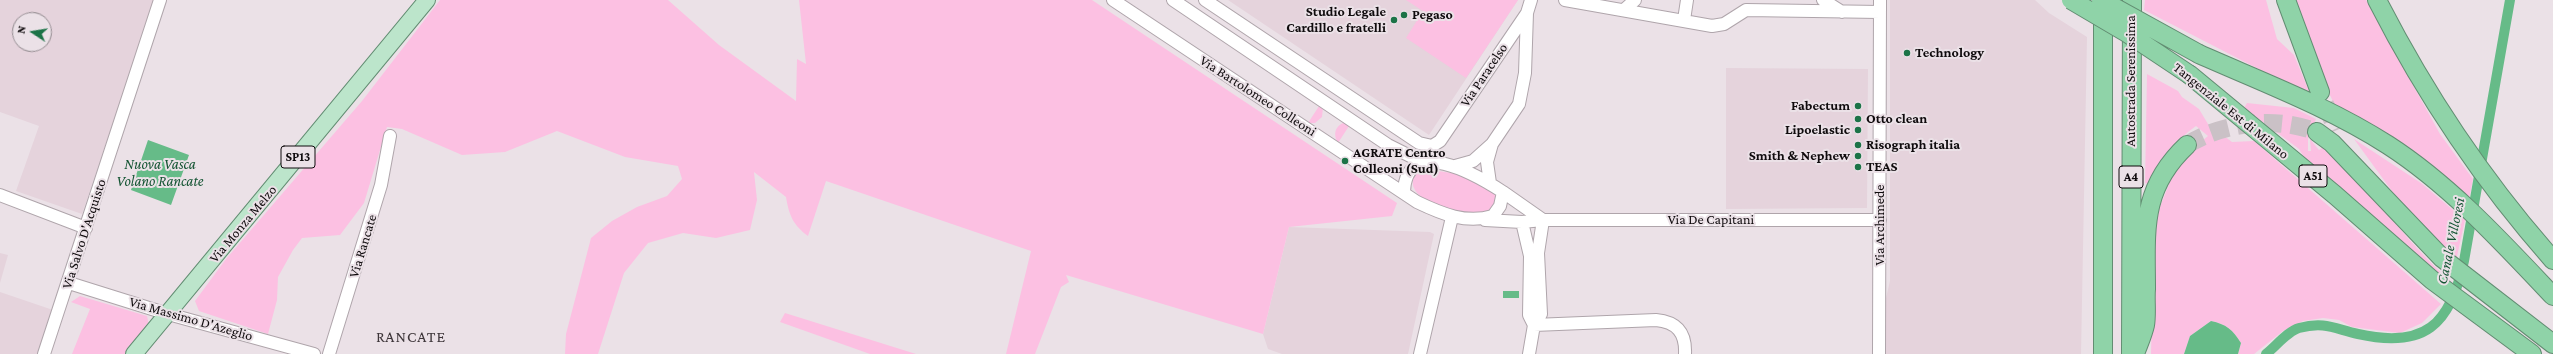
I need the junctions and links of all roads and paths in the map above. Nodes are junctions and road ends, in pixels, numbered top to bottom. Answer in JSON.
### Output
{"nodes":[{"id":1,"x":160,"y":0,"type":"edge"},
{"id":2,"x":427,"y":0,"type":"edge"},
{"id":3,"x":1113,"y":0,"type":"edge"},
{"id":4,"x":1173,"y":0,"type":"edge"},
{"id":5,"x":1205,"y":0,"type":"edge"},
{"id":6,"x":1531,"y":0,"type":"edge"},
{"id":7,"x":1565,"y":0,"type":"edge"},
{"id":8,"x":1635,"y":0,"type":"edge"},
{"id":9,"x":1687,"y":0,"type":"edge"},
{"id":10,"x":1823,"y":0,"type":"edge"},
{"id":11,"x":2072,"y":0,"type":"edge"},
{"id":12,"x":2102,"y":0,"type":"edge"},
{"id":13,"x":2132,"y":0,"type":"edge"},
{"id":14,"x":2286,"y":0,"type":"edge"},
{"id":15,"x":2377,"y":0,"type":"edge"},
{"id":16,"x":1773,"y":6,"type":"edge"},
{"id":17,"x":1880,"y":6,"type":"edge"},
{"id":18,"x":1624,"y":10,"type":"junction"},
{"id":19,"x":1842,"y":12,"type":"junction"},
{"id":20,"x":1527,"y":13,"type":"junction"},
{"id":21,"x":1684,"y":20,"type":"junction"},
{"id":22,"x":2320,"y":92,"type":"tunnel mouth"},
{"id":23,"x":2337,"y":130,"type":"tunnel mouth"},
{"id":24,"x":2317,"y":132,"type":"tunnel mouth"},
{"id":25,"x":390,"y":136,"type":"dead end"},
{"id":26,"x":1492,"y":144,"type":"junction"},
{"id":27,"x":2187,"y":145,"type":"tunnel mouth"},
{"id":28,"x":1424,"y":162,"type":"junction"},
{"id":29,"x":1454,"y":166,"type":"junction"},
{"id":30,"x":1490,"y":183,"type":"junction"},
{"id":31,"x":1404,"y":192,"type":"junction"},
{"id":32,"x":1503,"y":192,"type":"junction"},
{"id":33,"x":0,"y":195,"type":"edge"},
{"id":34,"x":2382,"y":197,"type":"junction"},
{"id":35,"x":1452,"y":217,"type":"junction"},
{"id":36,"x":1480,"y":220,"type":"junction"},
{"id":37,"x":1543,"y":220,"type":"junction"},
{"id":38,"x":1880,"y":220,"type":"junction"},
{"id":39,"x":1522,"y":222,"type":"junction"},
{"id":40,"x":86,"y":228,"type":"junction"},
{"id":41,"x":2553,"y":260,"type":"edge"},
{"id":42,"x":68,"y":283,"type":"junction"},
{"id":43,"x":2553,"y":296,"type":"edge"},
{"id":44,"x":168,"y":314,"type":"junction"},
{"id":45,"x":1534,"y":325,"type":"junction"},
{"id":46,"x":2553,"y":344,"type":"edge"},
{"id":47,"x":44,"y":354,"type":"edge"},
{"id":48,"x":134,"y":354,"type":"edge"},
{"id":49,"x":314,"y":354,"type":"edge"},
{"id":50,"x":329,"y":354,"type":"edge"},
{"id":51,"x":1420,"y":354,"type":"edge"},
{"id":52,"x":1529,"y":354,"type":"edge"},
{"id":53,"x":1685,"y":354,"type":"edge"},
{"id":54,"x":1880,"y":354,"type":"edge"},
{"id":55,"x":2103,"y":354,"type":"edge"},
{"id":56,"x":2131,"y":354,"type":"edge"},
{"id":57,"x":2135,"y":354,"type":"edge"},
{"id":58,"x":2532,"y":354,"type":"edge"}],
"edges":[{"from":1,"to":40,"type":"street","name":"Via Salvo D'Acquisto"},
{"from":2,"to":44,"type":"main road","name":"Via Monza Melzo","number":"SP13"},
{"from":3,"to":31,"type":"street","name":"Via Bartolomeo Colleoni"},
{"from":4,"to":28,"type":"street"},
{"from":5,"to":20,"type":"street","name":"Via Paracelso"},
{"from":6,"to":20,"type":"street","name":"Via Paracelso"},
{"from":7,"to":18,"type":"street"},
{"from":8,"to":18,"type":"street"},
{"from":9,"to":21,"type":"street"},
{"from":10,"to":19,"type":"street"},
{"from":11,"to":58,"type":"highway","name":"Tangenziale Est di Milano","number":"A51","bridge":true},
{"from":12,"to":43,"type":"highway","name":"Tangenziale Est di Milano","bridge":true},
{"from":12,"to":55,"type":"highway","name":"Autostrada Serenissima","number":"A4"},
{"from":13,"to":56,"type":"highway","name":"Autostrada Serenissima","number":"A4"},
{"from":14,"to":22,"type":"highway"},
{"from":15,"to":41,"type":"highway"},
{"from":16,"to":19,"type":"street"},
{"from":16,"to":21,"type":"street"},
{"from":17,"to":19,"type":"street"},
{"from":17,"to":38,"type":"street","name":"Via Archimede"},
{"from":18,"to":21,"type":"street"},
{"from":20,"to":26,"type":"street"},
{"from":23,"to":34,"type":"highway"},
{"from":24,"to":34,"type":"highway"},
{"from":25,"to":50,"type":"street","name":"Via Rancate"},
{"from":26,"to":29,"type":"street"},
{"from":26,"to":30,"type":"street"},
{"from":27,"to":57,"type":"highway"},
{"from":28,"to":29,"type":"street"},
{"from":28,"to":31,"type":"street"},
{"from":29,"to":30,"type":"street"},
{"from":30,"to":32,"type":"street"},
{"from":31,"to":35,"type":"street","name":"Via Bartolomeo Colleoni"},
{"from":32,"to":36,"type":"street"},
{"from":32,"to":37,"type":"street"},
{"from":33,"to":40,"type":"street"},
{"from":34,"to":46,"type":"highway"},
{"from":35,"to":36,"type":"street","name":"Via Bartolomeo Colleoni"},
{"from":35,"to":51,"type":"street"},
{"from":36,"to":39,"type":"street","name":"Via De Capitani"},
{"from":37,"to":38,"type":"street","name":"Via De Capitani"},
{"from":37,"to":39,"type":"street","name":"Via De Capitani"},
{"from":37,"to":45,"type":"street"},
{"from":38,"to":54,"type":"street","name":"Via Archimede"},
{"from":39,"to":45,"type":"street"},
{"from":40,"to":42,"type":"street","name":"Via Salvo D'Acquisto"},
{"from":42,"to":44,"type":"street","name":"Via Massimo D'Azeglio"},
{"from":42,"to":47,"type":"street","name":"Via Salvo D'Acquisto"},
{"from":44,"to":48,"type":"main road","name":"Via Monza Melzo","number":"SP13"},
{"from":44,"to":49,"type":"street","name":"Via Massimo D'Azeglio"},
{"from":45,"to":52,"type":"street"},
{"from":45,"to":53,"type":"street"}]}
